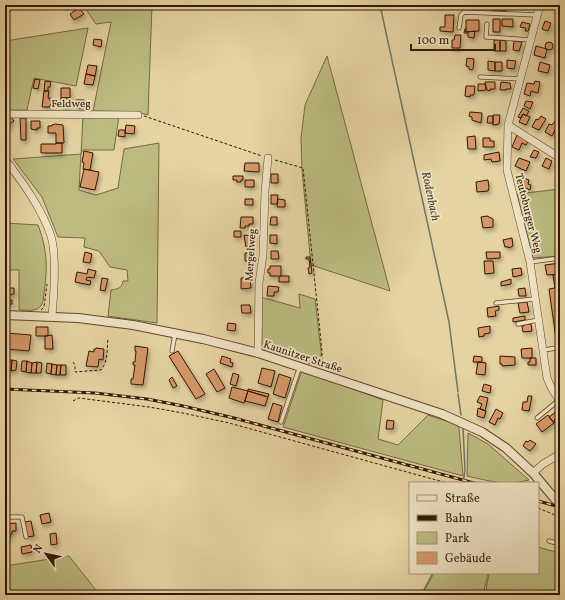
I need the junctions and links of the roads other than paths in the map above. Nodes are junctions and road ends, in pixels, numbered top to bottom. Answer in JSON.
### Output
{"nodes":[{"id":1,"x":521,"y":5,"type":"edge"},
{"id":2,"x":540,"y":6,"type":"edge"},
{"id":3,"x":537,"y":16,"type":"junction"},
{"id":4,"x":487,"y":24,"type":"dead end"},
{"id":5,"x":459,"y":28,"type":"dead end"},
{"id":6,"x":531,"y":40,"type":"junction"},
{"id":7,"x":480,"y":77,"type":"dead end"},
{"id":8,"x":521,"y":79,"type":"junction"},
{"id":9,"x":5,"y":114,"type":"edge"},
{"id":10,"x":138,"y":115,"type":"dead end"},
{"id":11,"x":508,"y":125,"type":"junction"},
{"id":12,"x":268,"y":158,"type":"dead end"},
{"id":13,"x":560,"y":158,"type":"edge"},
{"id":14,"x":5,"y":159,"type":"edge"},
{"id":15,"x":560,"y":258,"type":"edge"},
{"id":16,"x":530,"y":262,"type":"junction"},
{"id":17,"x":535,"y":298,"type":"junction"},
{"id":18,"x":496,"y":303,"type":"dead end"},
{"id":19,"x":5,"y":315,"type":"edge"},
{"id":20,"x":52,"y":316,"type":"junction"},
{"id":21,"x":538,"y":320,"type":"junction"},
{"id":22,"x":518,"y":324,"type":"dead end"},
{"id":23,"x":175,"y":332,"type":"junction"},
{"id":24,"x":557,"y":348,"type":"dead end"},
{"id":25,"x":172,"y":350,"type":"dead end"},
{"id":26,"x":543,"y":350,"type":"junction"},
{"id":27,"x":258,"y":353,"type":"junction"},
{"id":28,"x":300,"y":366,"type":"junction"},
{"id":29,"x":560,"y":401,"type":"edge"},
{"id":30,"x":537,"y":418,"type":"dead end"},
{"id":31,"x":282,"y":422,"type":"dead end"},
{"id":32,"x":560,"y":454,"type":"edge"},
{"id":33,"x":533,"y":473,"type":"junction"},
{"id":34,"x":560,"y":505,"type":"edge"},
{"id":35,"x":5,"y":517,"type":"edge"},
{"id":36,"x":26,"y":537,"type":"dead end"},
{"id":37,"x":549,"y":541,"type":"dead end"},
{"id":38,"x":560,"y":544,"type":"edge"}],
"edges":[{"from":1,"to":2,"type":"lane"},
{"from":2,"to":3,"type":"street","name":"Teutoburger Weg"},
{"from":3,"to":5,"type":"lane"},
{"from":3,"to":6,"type":"street","name":"Teutoburger Weg"},
{"from":4,"to":6,"type":"lane"},
{"from":6,"to":8,"type":"street","name":"Teutoburger Weg"},
{"from":7,"to":8,"type":"lane"},
{"from":8,"to":11,"type":"street","name":"Teutoburger Weg"},
{"from":9,"to":10,"type":"street","name":"Feldweg"},
{"from":11,"to":13,"type":"street"},
{"from":11,"to":16,"type":"street","name":"Teutoburger Weg"},
{"from":12,"to":27,"type":"street","name":"Mergelweg"},
{"from":14,"to":20,"type":"street"},
{"from":15,"to":16,"type":"lane"},
{"from":16,"to":17,"type":"street","name":"Teutoburger Weg"},
{"from":17,"to":18,"type":"lane"},
{"from":17,"to":21,"type":"street","name":"Teutoburger Weg"},
{"from":19,"to":20,"type":"street","name":"Kaunitzer Straße"},
{"from":20,"to":23,"type":"street","name":"Kaunitzer Straße"},
{"from":21,"to":22,"type":"lane"},
{"from":21,"to":26,"type":"street","name":"Teutoburger Weg"},
{"from":23,"to":25,"type":"lane"},
{"from":23,"to":27,"type":"street","name":"Kaunitzer Straße"},
{"from":24,"to":26,"type":"lane"},
{"from":26,"to":29,"type":"street","name":"Teutoburger Weg"},
{"from":27,"to":28,"type":"street","name":"Kaunitzer Straße"},
{"from":28,"to":31,"type":"lane"},
{"from":28,"to":33,"type":"street","name":"Kaunitzer Straße"},
{"from":29,"to":30,"type":"lane"},
{"from":32,"to":33,"type":"street"},
{"from":33,"to":34,"type":"street","name":"Kaunitzer Straße"},
{"from":35,"to":36,"type":"lane"},
{"from":37,"to":38,"type":"lane"}]}
